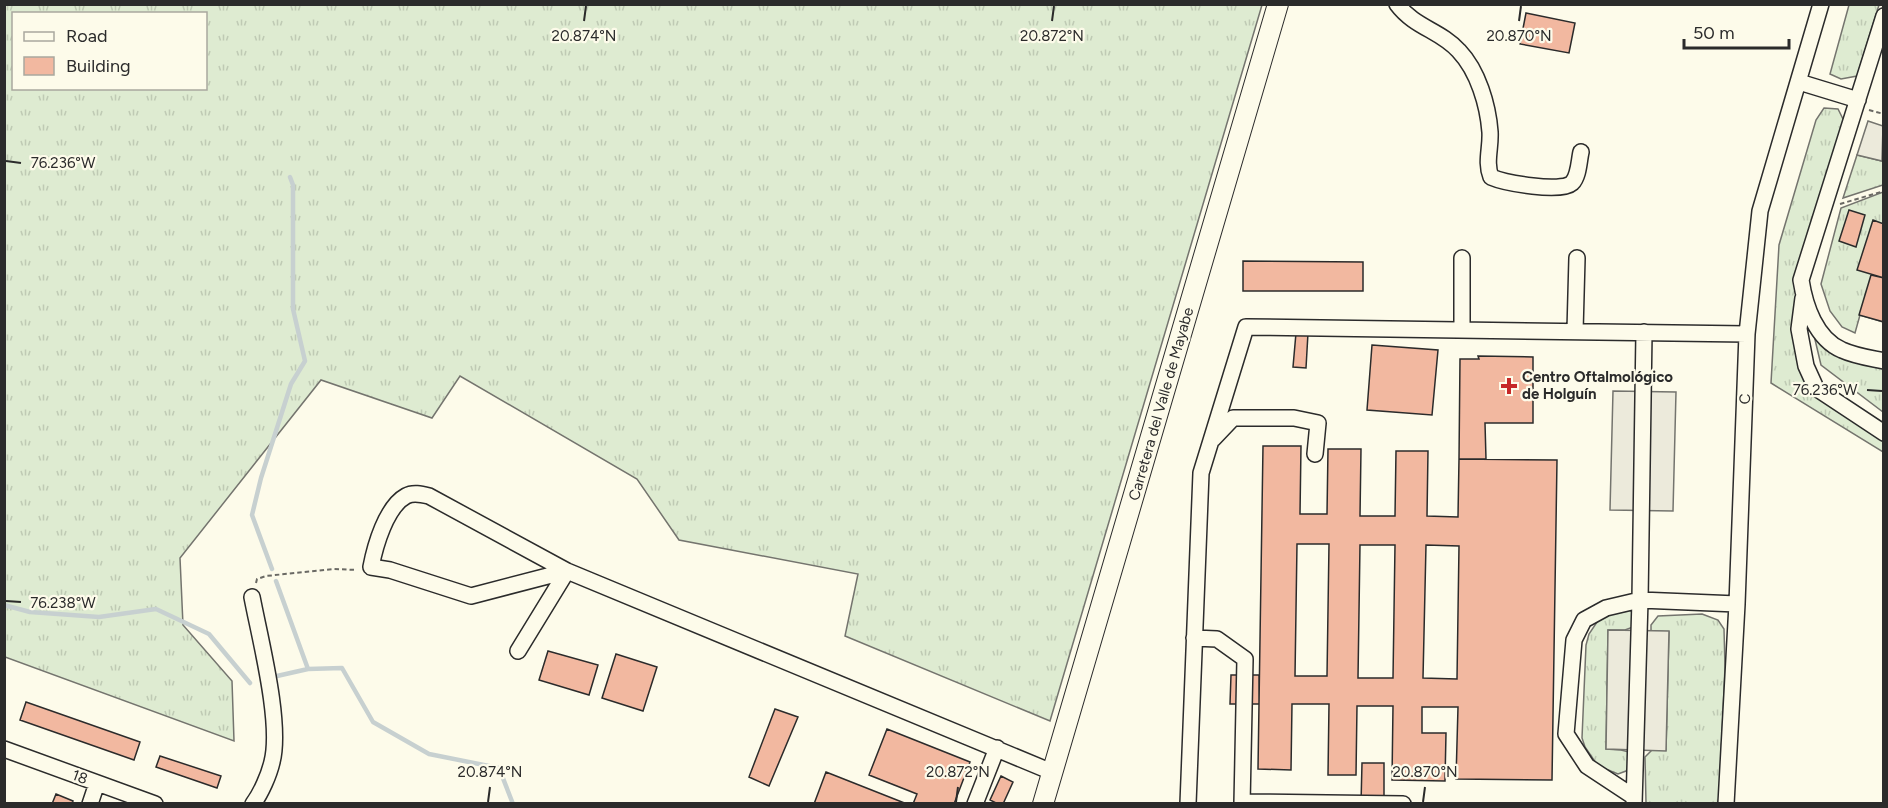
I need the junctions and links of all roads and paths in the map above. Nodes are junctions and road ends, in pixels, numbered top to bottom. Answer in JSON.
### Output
{"nodes":[{"id":1,"x":1278,"y":4,"type":"edge"},
{"id":2,"x":1397,"y":4,"type":"edge"},
{"id":3,"x":1821,"y":4,"type":"edge"},
{"id":4,"x":1884,"y":16,"type":"edge"},
{"id":5,"x":1799,"y":82,"type":"junction"},
{"id":6,"x":1858,"y":100,"type":"junction"},
{"id":7,"x":1581,"y":152,"type":"dead end"},
{"id":8,"x":1884,"y":190,"type":"edge"},
{"id":9,"x":1823,"y":209,"type":"junction"},
{"id":10,"x":1462,"y":258,"type":"dead end"},
{"id":11,"x":1577,"y":258,"type":"dead end"},
{"id":12,"x":1803,"y":295,"type":"junction"},
{"id":13,"x":1462,"y":330,"type":"junction"},
{"id":14,"x":1575,"y":331,"type":"junction"},
{"id":15,"x":1644,"y":332,"type":"junction"},
{"id":16,"x":1747,"y":334,"type":"junction"},
{"id":17,"x":1884,"y":361,"type":"edge"},
{"id":18,"x":1884,"y":433,"type":"edge"},
{"id":19,"x":1211,"y":441,"type":"junction"},
{"id":20,"x":1316,"y":454,"type":"dead end"},
{"id":21,"x":371,"y":567,"type":"junction"},
{"id":22,"x":567,"y":572,"type":"junction"},
{"id":23,"x":252,"y":597,"type":"joint"},
{"id":24,"x":1640,"y":600,"type":"junction"},
{"id":25,"x":1737,"y":604,"type":"junction"},
{"id":26,"x":1194,"y":638,"type":"junction"},
{"id":27,"x":518,"y":651,"type":"dead end"},
{"id":28,"x":998,"y":748,"type":"junction"},
{"id":29,"x":4,"y":749,"type":"edge"},
{"id":30,"x":1052,"y":772,"type":"junction"},
{"id":31,"x":97,"y":783,"type":"junction"},
{"id":32,"x":1634,"y":800,"type":"edge"},
{"id":33,"x":1242,"y":803,"type":"edge"},
{"id":34,"x":90,"y":804,"type":"edge"},
{"id":35,"x":155,"y":804,"type":"edge"},
{"id":36,"x":253,"y":804,"type":"edge"},
{"id":37,"x":975,"y":804,"type":"edge"},
{"id":38,"x":1043,"y":804,"type":"edge"},
{"id":39,"x":1188,"y":804,"type":"edge"},
{"id":40,"x":1403,"y":804,"type":"edge"},
{"id":41,"x":1726,"y":804,"type":"edge"}],
"edges":[{"from":1,"to":30,"type":"main road","name":"Carretera del Valle de Mayabe"},
{"from":2,"to":7,"type":"street"},
{"from":3,"to":5,"type":"street","name":"C"},
{"from":4,"to":6,"type":"street"},
{"from":5,"to":6,"type":"street"},
{"from":5,"to":16,"type":"street","name":"C"},
{"from":6,"to":9,"type":"street"},
{"from":8,"to":9,"type":"path"},
{"from":9,"to":12,"type":"street"},
{"from":10,"to":13,"type":"street"},
{"from":11,"to":14,"type":"street"},
{"from":12,"to":17,"type":"street"},
{"from":12,"to":18,"type":"street"},
{"from":13,"to":14,"type":"street"},
{"from":13,"to":19,"type":"street"},
{"from":14,"to":15,"type":"street"},
{"from":15,"to":16,"type":"street"},
{"from":15,"to":24,"type":"street"},
{"from":16,"to":25,"type":"street","name":"C"},
{"from":19,"to":20,"type":"street"},
{"from":19,"to":26,"type":"street"},
{"from":21,"to":22,"type":"street"},
{"from":21,"to":22,"type":"street"},
{"from":21,"to":23,"type":"path"},
{"from":22,"to":27,"type":"street"},
{"from":22,"to":28,"type":"street"},
{"from":23,"to":36,"type":"street"},
{"from":24,"to":25,"type":"street"},
{"from":24,"to":32,"type":"street"},
{"from":24,"to":32,"type":"street"},
{"from":25,"to":41,"type":"street","name":"C"},
{"from":26,"to":33,"type":"street"},
{"from":26,"to":39,"type":"street"},
{"from":28,"to":30,"type":"street"},
{"from":28,"to":37,"type":"street"},
{"from":29,"to":31,"type":"street","name":"18"},
{"from":30,"to":38,"type":"main road","name":"Carretera del Valle de Mayabe"},
{"from":31,"to":34,"type":"street"},
{"from":31,"to":35,"type":"street","name":"18"},
{"from":33,"to":40,"type":"street"}]}
